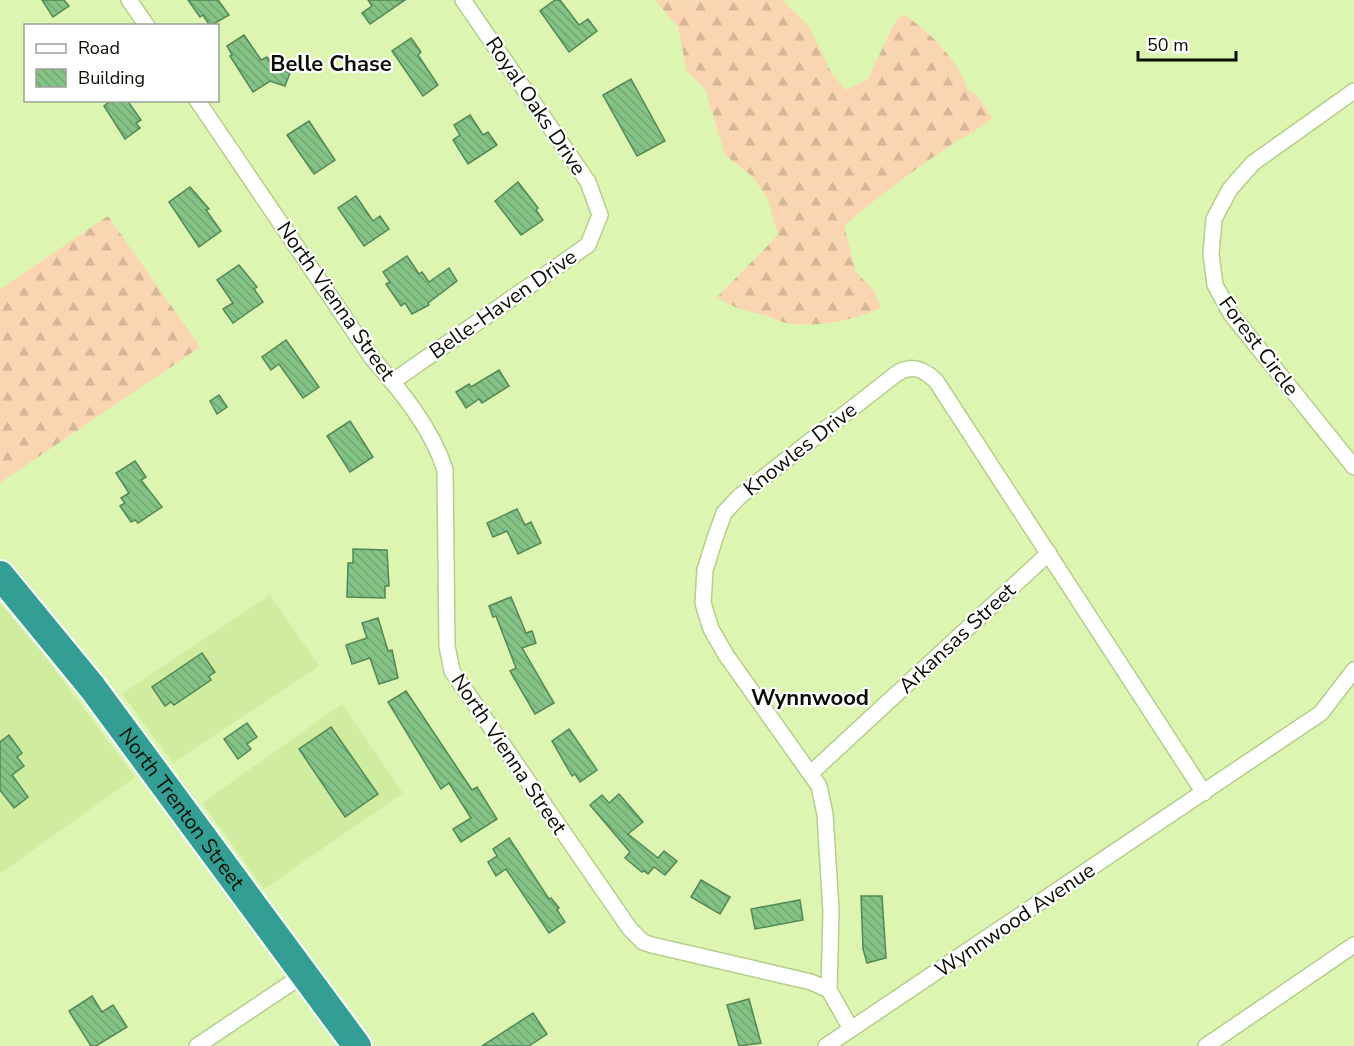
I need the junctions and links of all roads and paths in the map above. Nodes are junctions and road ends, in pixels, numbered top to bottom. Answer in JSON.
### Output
{"nodes":[{"id":1,"x":129,"y":0,"type":"edge"},
{"id":2,"x":463,"y":0,"type":"edge"},
{"id":3,"x":146,"y":24,"type":"edge"},
{"id":4,"x":1354,"y":91,"type":"edge"},
{"id":5,"x":199,"y":102,"type":"edge"},
{"id":6,"x":600,"y":215,"type":"joint"},
{"id":7,"x":393,"y":382,"type":"junction"},
{"id":8,"x":1354,"y":467,"type":"edge"},
{"id":9,"x":1049,"y":553,"type":"junction"},
{"id":10,"x":0,"y":575,"type":"edge"},
{"id":11,"x":1354,"y":670,"type":"edge"},
{"id":12,"x":811,"y":773,"type":"junction"},
{"id":13,"x":1204,"y":793,"type":"junction"},
{"id":14,"x":1354,"y":945,"type":"edge"},
{"id":15,"x":303,"y":975,"type":"junction"},
{"id":16,"x":829,"y":990,"type":"junction"},
{"id":17,"x":852,"y":1029,"type":"junction"},
{"id":18,"x":197,"y":1046,"type":"edge"},
{"id":19,"x":357,"y":1046,"type":"edge"},
{"id":20,"x":826,"y":1046,"type":"edge"},
{"id":21,"x":1206,"y":1046,"type":"edge"}],
"edges":[{"from":1,"to":3,"type":"street"},
{"from":2,"to":6,"type":"street","name":"Royal Oaks Drive"},
{"from":4,"to":8,"type":"street","name":"Forest Circle"},
{"from":5,"to":7,"type":"street","name":"North Vienna Street"},
{"from":6,"to":7,"type":"street","name":"Belle-Haven Drive"},
{"from":7,"to":16,"type":"street","name":"North Vienna Street"},
{"from":9,"to":12,"type":"street","name":"Arkansas Street"},
{"from":9,"to":12,"type":"street","name":"Knowles Drive"},
{"from":9,"to":13,"type":"street","name":"Knowles Drive"},
{"from":10,"to":15,"type":"highway","name":"North Trenton Street"},
{"from":11,"to":13,"type":"street"},
{"from":12,"to":16,"type":"street","name":"Knowles Drive"},
{"from":13,"to":17,"type":"street","name":"Wynnwood Avenue"},
{"from":14,"to":21,"type":"street"},
{"from":15,"to":18,"type":"street"},
{"from":15,"to":19,"type":"highway","name":"North Trenton Street"},
{"from":16,"to":17,"type":"street"},
{"from":17,"to":20,"type":"street","name":"Wynnwood Avenue"}]}
